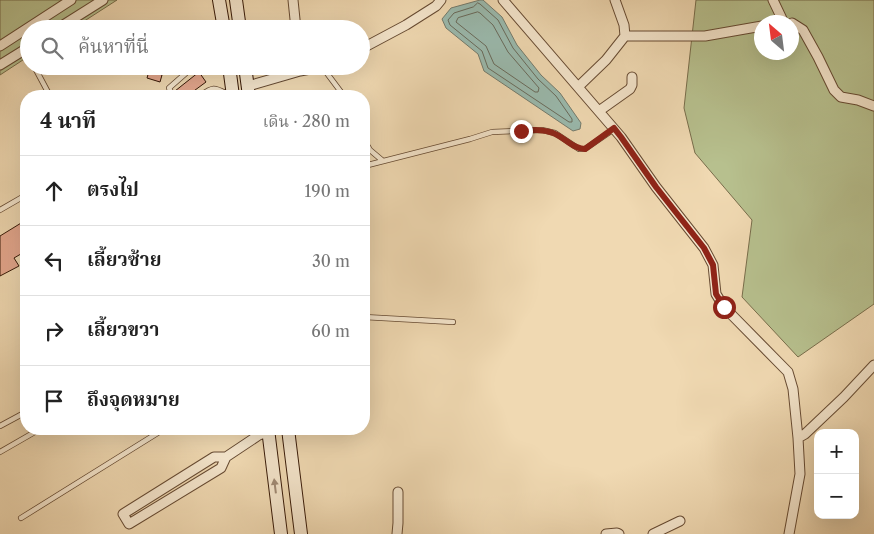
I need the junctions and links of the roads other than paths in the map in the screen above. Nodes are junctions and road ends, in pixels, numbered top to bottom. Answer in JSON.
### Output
{"nodes":[{"id":1,"x":71,"y":0,"type":"edge"},
{"id":2,"x":103,"y":0,"type":"edge"},
{"id":3,"x":219,"y":0,"type":"edge"},
{"id":4,"x":236,"y":0,"type":"edge"},
{"id":5,"x":293,"y":0,"type":"edge"},
{"id":6,"x":441,"y":0,"type":"edge"},
{"id":7,"x":503,"y":0,"type":"edge"},
{"id":8,"x":615,"y":0,"type":"edge"},
{"id":9,"x":773,"y":0,"type":"edge"},
{"id":10,"x":782,"y":15,"type":"edge"},
{"id":11,"x":40,"y":20,"type":"edge"},
{"id":12,"x":71,"y":20,"type":"edge"},
{"id":13,"x":222,"y":20,"type":"edge"},
{"id":14,"x":239,"y":20,"type":"edge"},
{"id":15,"x":295,"y":20,"type":"edge"},
{"id":16,"x":754,"y":27,"type":"edge"},
{"id":17,"x":799,"y":28,"type":"edge"},
{"id":18,"x":20,"y":33,"type":"edge"},
{"id":19,"x":625,"y":36,"type":"junction"},
{"id":20,"x":370,"y":44,"type":"edge"},
{"id":21,"x":0,"y":46,"type":"edge"},
{"id":22,"x":20,"y":54,"type":"edge"},
{"id":23,"x":0,"y":65,"type":"edge"},
{"id":24,"x":39,"y":75,"type":"edge"},
{"id":25,"x":184,"y":75,"type":"edge"},
{"id":26,"x":230,"y":75,"type":"edge"},
{"id":27,"x":246,"y":75,"type":"edge"},
{"id":28,"x":286,"y":75,"type":"edge"},
{"id":29,"x":330,"y":75,"type":"edge"},
{"id":30,"x":632,"y":78,"type":"dead end"},
{"id":31,"x":578,"y":87,"type":"junction"},
{"id":32,"x":47,"y":90,"type":"edge"},
{"id":33,"x":170,"y":90,"type":"edge"},
{"id":34,"x":232,"y":90,"type":"edge"},
{"id":35,"x":248,"y":90,"type":"edge"},
{"id":36,"x":250,"y":90,"type":"edge"},
{"id":37,"x":340,"y":90,"type":"edge"},
{"id":38,"x":874,"y":106,"type":"edge"},
{"id":39,"x":599,"y":111,"type":"junction"},
{"id":40,"x":611,"y":131,"type":"junction"},
{"id":41,"x":370,"y":150,"type":"edge"},
{"id":42,"x":383,"y":162,"type":"junction"},
{"id":43,"x":370,"y":165,"type":"edge"},
{"id":44,"x":20,"y":198,"type":"edge"},
{"id":45,"x":0,"y":210,"type":"edge"},
{"id":46,"x":370,"y":317,"type":"edge"},
{"id":47,"x":453,"y":322,"type":"dead end"},
{"id":48,"x":874,"y":365,"type":"edge"},
{"id":49,"x":20,"y":415,"type":"edge"},
{"id":50,"x":0,"y":426,"type":"edge"},
{"id":51,"x":30,"y":435,"type":"edge"},
{"id":52,"x":154,"y":435,"type":"edge"},
{"id":53,"x":259,"y":435,"type":"edge"},
{"id":54,"x":269,"y":435,"type":"edge"},
{"id":55,"x":289,"y":435,"type":"edge"},
{"id":56,"x":798,"y":438,"type":"junction"},
{"id":57,"x":0,"y":452,"type":"edge"},
{"id":58,"x":226,"y":457,"type":"junction"},
{"id":59,"x":398,"y":492,"type":"dead end"},
{"id":60,"x":21,"y":518,"type":"dead end"},
{"id":61,"x":680,"y":521,"type":"dead end"},
{"id":62,"x":282,"y":534,"type":"edge"},
{"id":63,"x":301,"y":534,"type":"edge"},
{"id":64,"x":397,"y":534,"type":"edge"},
{"id":65,"x":606,"y":534,"type":"edge"},
{"id":66,"x":619,"y":534,"type":"edge"},
{"id":67,"x":652,"y":534,"type":"edge"},
{"id":68,"x":789,"y":534,"type":"edge"}],
"edges":[{"from":1,"to":11,"type":"street"},
{"from":2,"to":12,"type":"street"},
{"from":3,"to":13,"type":"main road"},
{"from":4,"to":14,"type":"main road"},
{"from":5,"to":15,"type":"street"},
{"from":6,"to":20,"type":"street"},
{"from":7,"to":31,"type":"street"},
{"from":8,"to":19,"type":"street"},
{"from":9,"to":10,"type":"street"},
{"from":16,"to":19,"type":"street"},
{"from":17,"to":38,"type":"street"},
{"from":18,"to":21,"type":"street"},
{"from":19,"to":31,"type":"street"},
{"from":22,"to":23,"type":"street"},
{"from":24,"to":32,"type":"lane"},
{"from":25,"to":33,"type":"lane"},
{"from":26,"to":34,"type":"main road"},
{"from":27,"to":35,"type":"main road"},
{"from":28,"to":36,"type":"street"},
{"from":29,"to":37,"type":"lane"},
{"from":30,"to":39,"type":"street"},
{"from":31,"to":39,"type":"street"},
{"from":39,"to":40,"type":"street"},
{"from":40,"to":42,"type":"lane"},
{"from":40,"to":56,"type":"street"},
{"from":41,"to":42,"type":"lane"},
{"from":42,"to":43,"type":"lane"},
{"from":44,"to":45,"type":"lane"},
{"from":46,"to":47,"type":"lane"},
{"from":48,"to":56,"type":"street"},
{"from":49,"to":50,"type":"lane"},
{"from":51,"to":57,"type":"lane"},
{"from":52,"to":60,"type":"lane"},
{"from":53,"to":58,"type":"street"},
{"from":62,"to":54,"type":"main road","one_way":true},
{"from":55,"to":63,"type":"main road"},
{"from":56,"to":68,"type":"street"},
{"from":58,"to":58,"type":"street"},
{"from":59,"to":64,"type":"street"},
{"from":61,"to":67,"type":"street"},
{"from":65,"to":66,"type":"street"}]}
